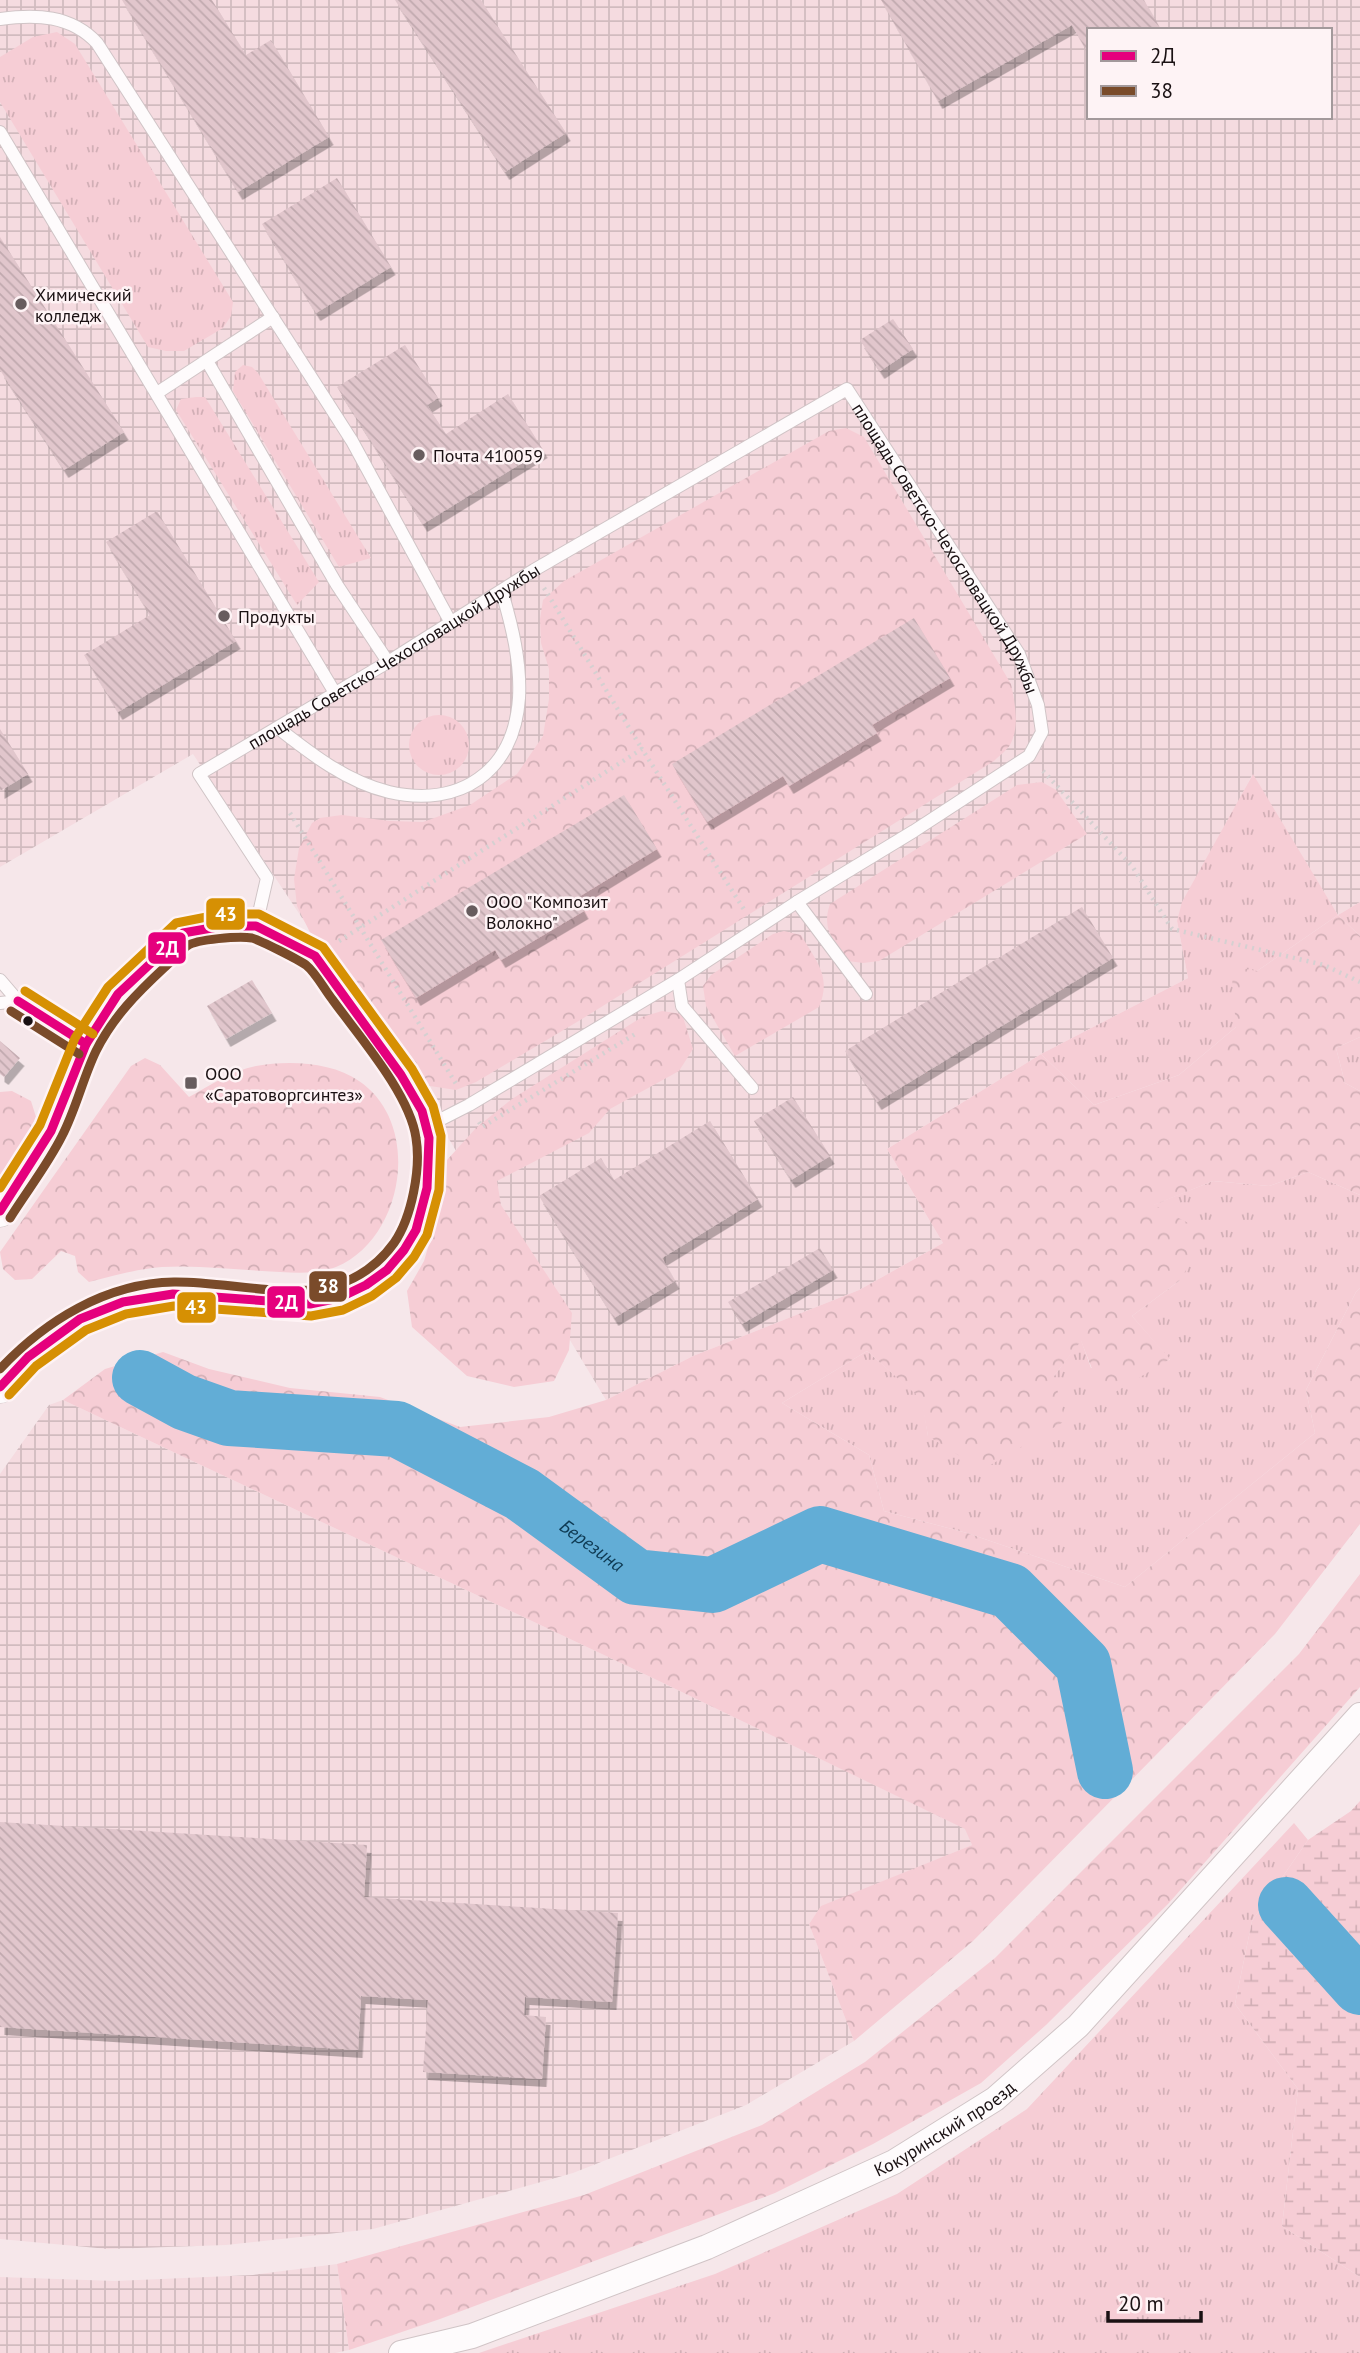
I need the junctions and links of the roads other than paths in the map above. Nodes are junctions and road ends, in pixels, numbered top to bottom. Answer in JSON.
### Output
{"nodes":[{"id":1,"x":0,"y":19,"type":"edge"},
{"id":2,"x":0,"y":132,"type":"edge"},
{"id":3,"x":273,"y":317,"type":"junction"},
{"id":4,"x":206,"y":361,"type":"junction"},
{"id":5,"x":157,"y":393,"type":"junction"},
{"id":6,"x":502,"y":592,"type":"junction"},
{"id":7,"x":451,"y":623,"type":"junction"},
{"id":8,"x":388,"y":662,"type":"junction"},
{"id":9,"x":335,"y":692,"type":"junction"},
{"id":10,"x":278,"y":728,"type":"junction"},
{"id":11,"x":797,"y":902,"type":"junction"},
{"id":12,"x":256,"y":926,"type":"junction"},
{"id":13,"x":0,"y":980,"type":"edge"},
{"id":14,"x":678,"y":980,"type":"junction"},
{"id":15,"x":866,"y":995,"type":"dead end"},
{"id":16,"x":18,"y":1001,"type":"junction"},
{"id":17,"x":0,"y":1003,"type":"edge"},
{"id":18,"x":86,"y":1044,"type":"junction"},
{"id":19,"x":752,"y":1088,"type":"dead end"},
{"id":20,"x":426,"y":1127,"type":"junction"},
{"id":21,"x":0,"y":1211,"type":"edge"},
{"id":22,"x":0,"y":1387,"type":"edge"},
{"id":23,"x":1360,"y":1715,"type":"edge"},
{"id":24,"x":401,"y":2353,"type":"edge"}],
"edges":[{"from":1,"to":3,"type":"lane"},
{"from":2,"to":5,"type":"lane"},
{"from":3,"to":4,"type":"lane"},
{"from":3,"to":7,"type":"lane"},
{"from":4,"to":5,"type":"lane"},
{"from":4,"to":8,"type":"lane"},
{"from":5,"to":9,"type":"lane"},
{"from":6,"to":7,"type":"lane","name":"площадь Советско-Чехословацкой Дружбы"},
{"from":6,"to":10,"type":"lane"},
{"from":6,"to":11,"type":"lane","name":"площадь Советско-Чехословацкой Дружбы"},
{"from":7,"to":8,"type":"lane","name":"площадь Советско-Чехословацкой Дружбы"},
{"from":8,"to":9,"type":"lane","name":"площадь Советско-Чехословацкой Дружбы"},
{"from":9,"to":10,"type":"lane","name":"площадь Советско-Чехословацкой Дружбы"},
{"from":10,"to":12,"type":"lane","name":"площадь Советско-Чехословацкой Дружбы"},
{"from":11,"to":14,"type":"lane"},
{"from":11,"to":15,"type":"lane"},
{"from":12,"to":18,"type":"street"},
{"from":12,"to":20,"type":"street"},
{"from":13,"to":16,"type":"lane"},
{"from":14,"to":19,"type":"lane"},
{"from":14,"to":20,"type":"lane"},
{"from":16,"to":17,"type":"lane"},
{"from":16,"to":18,"type":"lane"},
{"from":18,"to":21,"type":"street"},
{"from":20,"to":22,"type":"street"},
{"from":23,"to":24,"type":"street","name":"Кокуринский проезд"}]}
